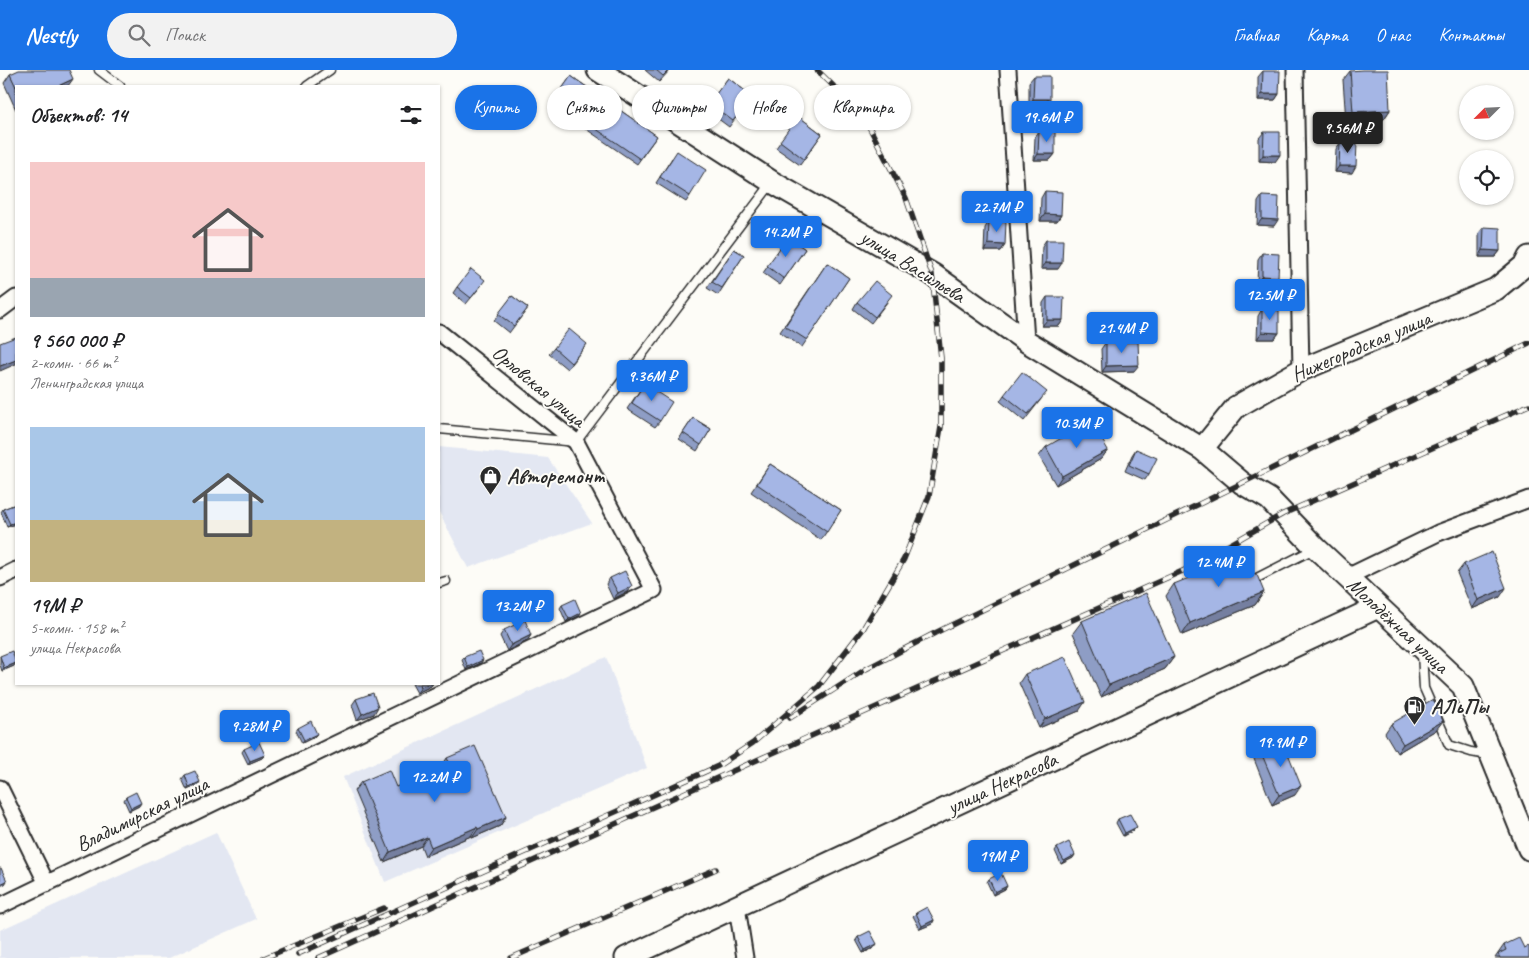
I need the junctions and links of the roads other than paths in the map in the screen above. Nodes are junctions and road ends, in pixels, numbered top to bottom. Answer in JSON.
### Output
{"nodes":[{"id":1,"x":99,"y":70,"type":"edge"},
{"id":2,"x":330,"y":70,"type":"edge"},
{"id":3,"x":598,"y":70,"type":"edge"},
{"id":4,"x":1008,"y":70,"type":"edge"},
{"id":5,"x":1295,"y":70,"type":"edge"},
{"id":6,"x":119,"y":85,"type":"edge"},
{"id":7,"x":308,"y":85,"type":"edge"},
{"id":8,"x":772,"y":182,"type":"junction"},
{"id":9,"x":1529,"y":257,"type":"edge"},
{"id":10,"x":15,"y":299,"type":"edge"},
{"id":11,"x":0,"y":310,"type":"edge"},
{"id":12,"x":440,"y":333,"type":"edge"},
{"id":13,"x":1026,"y":341,"type":"junction"},
{"id":14,"x":1301,"y":370,"type":"junction"},
{"id":15,"x":440,"y":429,"type":"edge"},
{"id":16,"x":576,"y":442,"type":"junction"},
{"id":17,"x":1202,"y":449,"type":"junction"},
{"id":18,"x":1529,"y":499,"type":"edge"},
{"id":19,"x":1316,"y":548,"type":"junction"},
{"id":20,"x":15,"y":570,"type":"edge"},
{"id":21,"x":1347,"y":577,"type":"junction"},
{"id":22,"x":0,"y":578,"type":"edge"},
{"id":23,"x":1249,"y":582,"type":"edge"},
{"id":24,"x":654,"y":590,"type":"joint"},
{"id":25,"x":1378,"y":607,"type":"junction"},
{"id":26,"x":1422,"y":648,"type":"junction"},
{"id":27,"x":1491,"y":755,"type":"junction"},
{"id":28,"x":0,"y":788,"type":"edge"},
{"id":29,"x":1525,"y":825,"type":"edge"},
{"id":30,"x":1529,"y":849,"type":"edge"},
{"id":31,"x":47,"y":884,"type":"junction"},
{"id":32,"x":0,"y":906,"type":"edge"},
{"id":33,"x":737,"y":907,"type":"junction"},
{"id":34,"x":626,"y":958,"type":"edge"},
{"id":35,"x":746,"y":958,"type":"edge"}],
"edges":[{"from":1,"to":6,"type":"lane"},
{"from":2,"to":7,"type":"lane"},
{"from":3,"to":8,"type":"street","name":"улица Васильева"},
{"from":4,"to":13,"type":"street"},
{"from":5,"to":14,"type":"street"},
{"from":8,"to":13,"type":"street","name":"улица Васильева"},
{"from":8,"to":16,"type":"lane"},
{"from":9,"to":14,"type":"street","name":"Нижегородская улица"},
{"from":10,"to":11,"type":"street"},
{"from":12,"to":16,"type":"street","name":"Орловская улица"},
{"from":13,"to":17,"type":"street","name":"улица Васильева"},
{"from":14,"to":17,"type":"street","name":"Нижегородская улица"},
{"from":15,"to":16,"type":"lane"},
{"from":16,"to":24,"type":"street","name":"Орловская улица"},
{"from":17,"to":19,"type":"street","name":"Молодёжная улица"},
{"from":18,"to":21,"type":"street"},
{"from":19,"to":21,"type":"street","name":"Молодёжная улица"},
{"from":19,"to":23,"type":"lane"},
{"from":20,"to":22,"type":"street"},
{"from":21,"to":25,"type":"street","name":"Молодёжная улица"},
{"from":24,"to":31,"type":"street","name":"Владимирская улица"},
{"from":25,"to":26,"type":"street","name":"Молодёжная улица"},
{"from":25,"to":33,"type":"street","name":"улица Некрасова"},
{"from":26,"to":27,"type":"street","name":"Молодёжная улица"},
{"from":26,"to":27,"type":"lane"},
{"from":27,"to":29,"type":"street","name":"Молодёжная улица"},
{"from":28,"to":31,"type":"street"},
{"from":29,"to":30,"type":"street","name":"Молодёжная улица"},
{"from":31,"to":32,"type":"street","name":"Владимирская улица"},
{"from":33,"to":34,"type":"street","name":"улица Некрасова"},
{"from":33,"to":35,"type":"street"}]}
